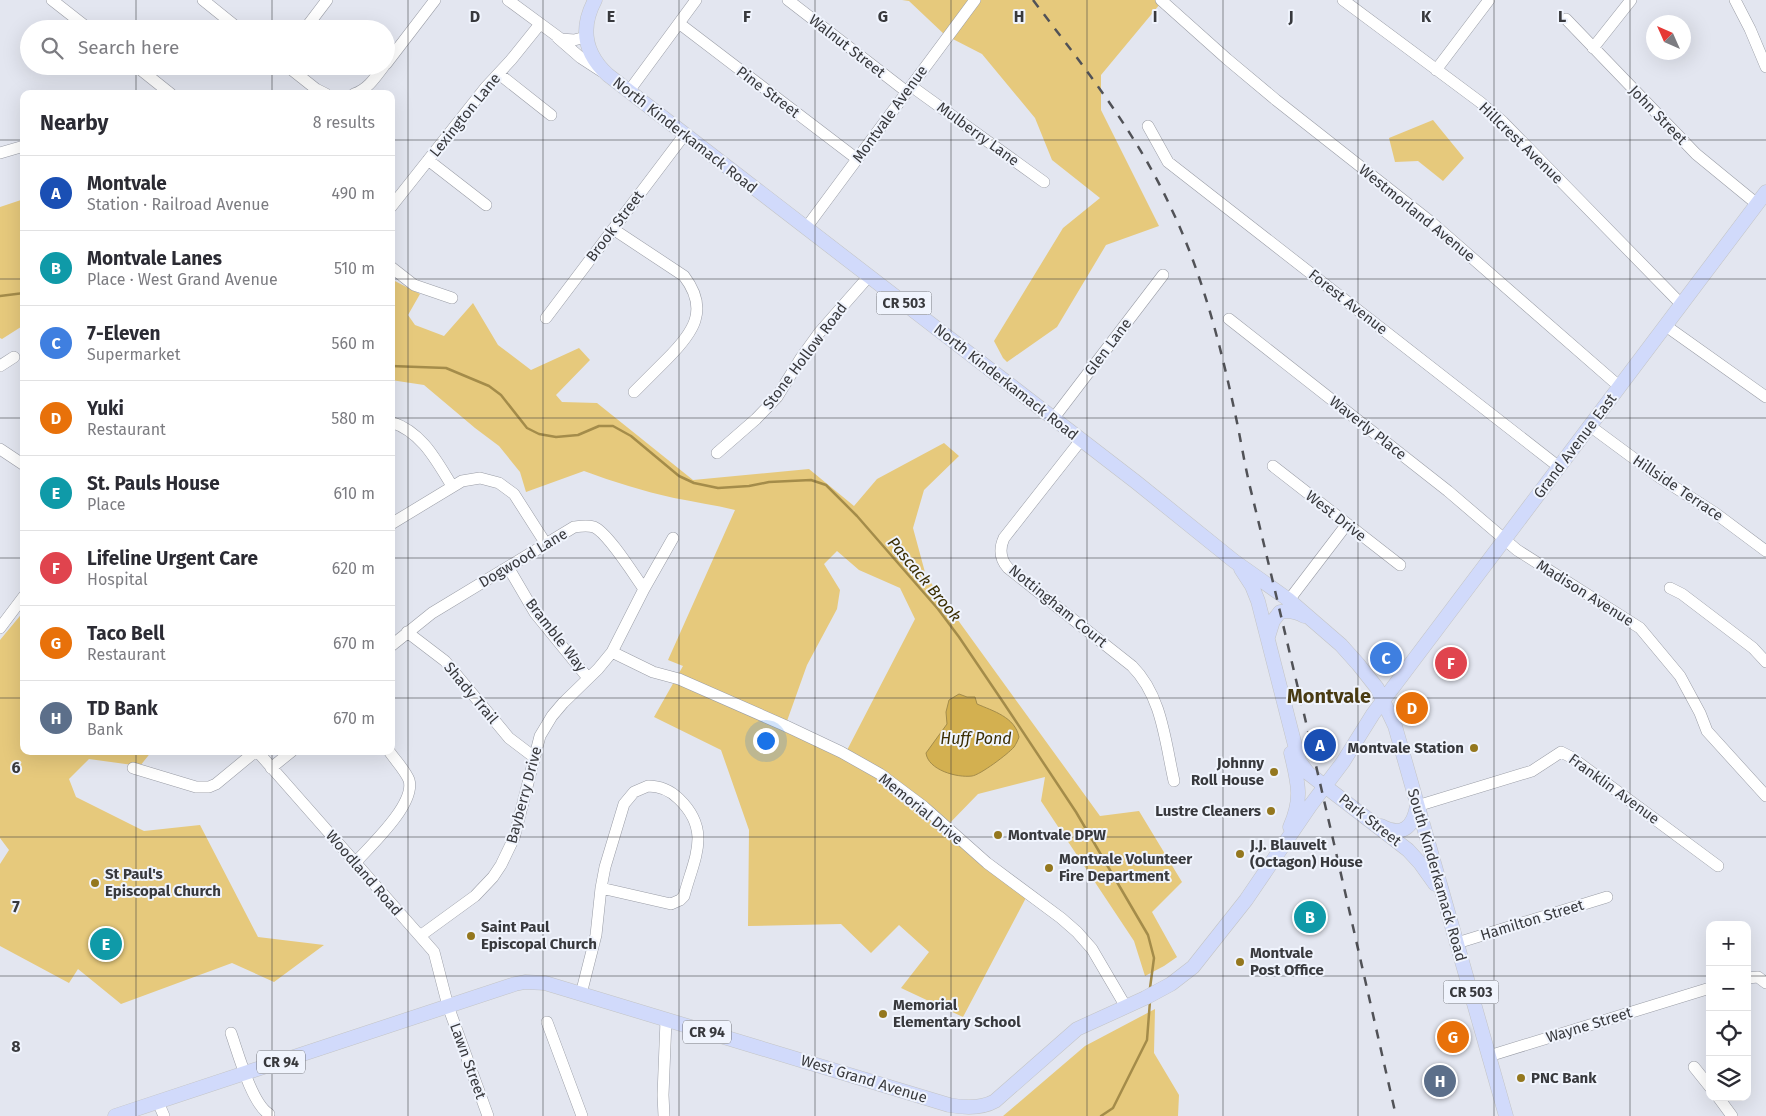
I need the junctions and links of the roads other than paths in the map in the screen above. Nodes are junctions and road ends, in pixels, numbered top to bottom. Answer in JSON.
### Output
{"nodes":[{"id":1,"x":52,"y":0,"type":"edge"},
{"id":2,"x":203,"y":0,"type":"edge"},
{"id":3,"x":327,"y":0,"type":"edge"},
{"id":4,"x":435,"y":0,"type":"edge"},
{"id":5,"x":508,"y":0,"type":"edge"},
{"id":6,"x":595,"y":0,"type":"edge"},
{"id":7,"x":696,"y":0,"type":"edge"},
{"id":8,"x":788,"y":0,"type":"edge"},
{"id":9,"x":975,"y":0,"type":"edge"},
{"id":10,"x":1161,"y":0,"type":"edge"},
{"id":11,"x":1343,"y":0,"type":"edge"},
{"id":12,"x":1490,"y":0,"type":"edge"},
{"id":13,"x":1630,"y":0,"type":"edge"},
{"id":14,"x":1735,"y":0,"type":"edge"},
{"id":15,"x":1566,"y":19,"type":"dead end"},
{"id":16,"x":78,"y":20,"type":"edge"},
{"id":17,"x":228,"y":20,"type":"edge"},
{"id":18,"x":312,"y":20,"type":"edge"},
{"id":19,"x":680,"y":24,"type":"junction"},
{"id":20,"x":543,"y":27,"type":"junction"},
{"id":21,"x":586,"y":37,"type":"junction"},
{"id":22,"x":1593,"y":48,"type":"junction"},
{"id":23,"x":395,"y":52,"type":"edge"},
{"id":24,"x":1766,"y":67,"type":"edge"},
{"id":25,"x":1436,"y":70,"type":"junction"},
{"id":26,"x":498,"y":74,"type":"junction"},
{"id":27,"x":147,"y":75,"type":"edge"},
{"id":28,"x":298,"y":75,"type":"edge"},
{"id":29,"x":377,"y":75,"type":"edge"},
{"id":30,"x":608,"y":75,"type":"junction"},
{"id":31,"x":909,"y":89,"type":"junction"},
{"id":32,"x":166,"y":90,"type":"edge"},
{"id":33,"x":318,"y":90,"type":"edge"},
{"id":34,"x":361,"y":90,"type":"edge"},
{"id":35,"x":629,"y":91,"type":"junction"},
{"id":36,"x":551,"y":115,"type":"dead end"},
{"id":37,"x":1148,"y":126,"type":"dead end"},
{"id":38,"x":685,"y":134,"type":"junction"},
{"id":39,"x":20,"y":147,"type":"edge"},
{"id":40,"x":0,"y":152,"type":"edge"},
{"id":41,"x":857,"y":159,"type":"junction"},
{"id":42,"x":428,"y":160,"type":"junction"},
{"id":43,"x":1044,"y":182,"type":"dead end"},
{"id":44,"x":1766,"y":192,"type":"edge"},
{"id":45,"x":395,"y":203,"type":"edge"},
{"id":46,"x":1757,"y":204,"type":"junction"},
{"id":47,"x":486,"y":205,"type":"dead end"},
{"id":48,"x":806,"y":228,"type":"junction"},
{"id":49,"x":613,"y":229,"type":"junction"},
{"id":50,"x":395,"y":270,"type":"edge"},
{"id":51,"x":1163,"y":274,"type":"dead end"},
{"id":52,"x":869,"y":276,"type":"junction"},
{"id":53,"x":452,"y":298,"type":"dead end"},
{"id":54,"x":1682,"y":305,"type":"junction"},
{"id":55,"x":546,"y":318,"type":"dead end"},
{"id":56,"x":1229,"y":319,"type":"dead end"},
{"id":57,"x":1666,"y":326,"type":"junction"},
{"id":58,"x":14,"y":357,"type":"dead end"},
{"id":59,"x":0,"y":366,"type":"edge"},
{"id":60,"x":1620,"y":387,"type":"junction"},
{"id":61,"x":634,"y":392,"type":"dead end"},
{"id":62,"x":1764,"y":393,"type":"edge"},
{"id":63,"x":1053,"y":418,"type":"junction"},
{"id":64,"x":395,"y":424,"type":"edge"},
{"id":65,"x":1590,"y":426,"type":"junction"},
{"id":66,"x":1081,"y":440,"type":"junction"},
{"id":67,"x":0,"y":449,"type":"edge"},
{"id":68,"x":717,"y":453,"type":"dead end"},
{"id":69,"x":20,"y":462,"type":"edge"},
{"id":70,"x":1272,"y":466,"type":"dead end"},
{"id":71,"x":1559,"y":466,"type":"junction"},
{"id":72,"x":452,"y":486,"type":"junction"},
{"id":73,"x":395,"y":522,"type":"edge"},
{"id":74,"x":1347,"y":524,"type":"junction"},
{"id":75,"x":673,"y":538,"type":"dead end"},
{"id":76,"x":1504,"y":538,"type":"junction"},
{"id":77,"x":546,"y":544,"type":"junction"},
{"id":78,"x":1766,"y":551,"type":"edge"},
{"id":79,"x":1234,"y":561,"type":"junction"},
{"id":80,"x":1400,"y":565,"type":"dead end"},
{"id":81,"x":508,"y":567,"type":"junction"},
{"id":82,"x":1670,"y":588,"type":"dead end"},
{"id":83,"x":644,"y":589,"type":"junction"},
{"id":84,"x":1289,"y":600,"type":"junction"},
{"id":85,"x":20,"y":601,"type":"edge"},
{"id":86,"x":1280,"y":612,"type":"junction"},
{"id":87,"x":0,"y":628,"type":"edge"},
{"id":88,"x":1325,"y":630,"type":"junction"},
{"id":89,"x":407,"y":632,"type":"junction"},
{"id":90,"x":1268,"y":637,"type":"junction"},
{"id":91,"x":395,"y":642,"type":"edge"},
{"id":92,"x":612,"y":652,"type":"junction"},
{"id":93,"x":1766,"y":662,"type":"edge"},
{"id":94,"x":588,"y":678,"type":"junction"},
{"id":95,"x":1384,"y":701,"type":"junction"},
{"id":96,"x":1293,"y":738,"type":"junction"},
{"id":97,"x":252,"y":755,"type":"edge"},
{"id":98,"x":260,"y":755,"type":"edge"},
{"id":99,"x":287,"y":755,"type":"edge"},
{"id":100,"x":392,"y":755,"type":"edge"},
{"id":101,"x":534,"y":757,"type":"junction"},
{"id":102,"x":133,"y":768,"type":"dead end"},
{"id":103,"x":271,"y":768,"type":"junction"},
{"id":104,"x":1174,"y":781,"type":"dead end"},
{"id":105,"x":1326,"y":787,"type":"junction"},
{"id":106,"x":1766,"y":796,"type":"edge"},
{"id":107,"x":1417,"y":806,"type":"junction"},
{"id":108,"x":1372,"y":821,"type":"junction"},
{"id":109,"x":1286,"y":842,"type":"junction"},
{"id":110,"x":355,"y":863,"type":"junction"},
{"id":111,"x":1718,"y":866,"type":"dead end"},
{"id":112,"x":601,"y":888,"type":"junction"},
{"id":113,"x":1608,"y":897,"type":"dead end"},
{"id":114,"x":1446,"y":904,"type":"junction"},
{"id":115,"x":420,"y":936,"type":"junction"},
{"id":116,"x":1457,"y":942,"type":"junction"},
{"id":117,"x":1751,"y":978,"type":"edge"},
{"id":118,"x":1766,"y":983,"type":"edge"},
{"id":119,"x":1706,"y":989,"type":"edge"},
{"id":120,"x":581,"y":994,"type":"junction"},
{"id":121,"x":448,"y":1006,"type":"junction"},
{"id":122,"x":1126,"y":1007,"type":"junction"},
{"id":123,"x":666,"y":1020,"type":"junction"},
{"id":124,"x":547,"y":1022,"type":"dead end"},
{"id":125,"x":231,"y":1033,"type":"dead end"},
{"id":126,"x":1489,"y":1056,"type":"junction"},
{"id":127,"x":1694,"y":1067,"type":"dead end"},
{"id":128,"x":246,"y":1074,"type":"junction"},
{"id":129,"x":1706,"y":1082,"type":"edge"},
{"id":130,"x":1721,"y":1101,"type":"edge"},
{"id":131,"x":158,"y":1102,"type":"junction"},
{"id":132,"x":965,"y":1111,"type":"edge"},
{"id":133,"x":269,"y":1114,"type":"dead end"},
{"id":134,"x":115,"y":1116,"type":"edge"},
{"id":135,"x":164,"y":1116,"type":"edge"},
{"id":136,"x":488,"y":1116,"type":"edge"},
{"id":137,"x":582,"y":1116,"type":"edge"},
{"id":138,"x":663,"y":1116,"type":"edge"},
{"id":139,"x":1506,"y":1116,"type":"edge"},
{"id":140,"x":1732,"y":1116,"type":"edge"}],
"edges":[{"from":1,"to":16,"type":"street"},
{"from":2,"to":17,"type":"street"},
{"from":3,"to":18,"type":"street"},
{"from":4,"to":23,"type":"street"},
{"from":5,"to":20,"type":"street"},
{"from":6,"to":21,"type":"main road"},
{"from":7,"to":19,"type":"street"},
{"from":8,"to":31,"type":"street","name":"Walnut Street"},
{"from":9,"to":31,"type":"street","name":"Montvale Avenue"},
{"from":10,"to":60,"type":"street","name":"Westmorland Avenue"},
{"from":11,"to":25,"type":"street","name":"Hillcrest Avenue"},
{"from":12,"to":25,"type":"street"},
{"from":13,"to":22,"type":"street"},
{"from":14,"to":24,"type":"street"},
{"from":15,"to":22,"type":"street","name":"John Street"},
{"from":19,"to":35,"type":"street"},
{"from":19,"to":41,"type":"street","name":"Pine Street"},
{"from":20,"to":21,"type":"street"},
{"from":20,"to":26,"type":"street","name":"Lexington Lane"},
{"from":20,"to":30,"type":"street"},
{"from":21,"to":30,"type":"main road","name":"North Kinderkamack Road","number":"CR 503"},
{"from":22,"to":46,"type":"street","name":"John Street"},
{"from":25,"to":54,"type":"street","name":"Hillcrest Avenue"},
{"from":26,"to":36,"type":"street"},
{"from":26,"to":42,"type":"street","name":"Lexington Lane"},
{"from":27,"to":32,"type":"street"},
{"from":28,"to":33,"type":"street"},
{"from":29,"to":34,"type":"street"},
{"from":30,"to":35,"type":"main road","name":"North Kinderkamack Road","number":"CR 503"},
{"from":31,"to":41,"type":"street","name":"Montvale Avenue"},
{"from":31,"to":43,"type":"street","name":"Mulberry Lane"},
{"from":35,"to":38,"type":"main road","name":"North Kinderkamack Road","number":"CR 503"},
{"from":37,"to":71,"type":"street","name":"Forest Avenue"},
{"from":38,"to":48,"type":"main road","name":"North Kinderkamack Road","number":"CR 503"},
{"from":38,"to":49,"type":"street","name":"Brook Street"},
{"from":39,"to":40,"type":"street"},
{"from":41,"to":48,"type":"street","name":"Montvale Avenue"},
{"from":42,"to":45,"type":"street","name":"Lexington Lane"},
{"from":42,"to":47,"type":"street"},
{"from":44,"to":46,"type":"main road","name":"Grand Avenue East","number":"CR 94"},
{"from":46,"to":54,"type":"main road","name":"Grand Avenue East","number":"CR 94"},
{"from":48,"to":52,"type":"main road","name":"North Kinderkamack Road","number":"CR 503"},
{"from":49,"to":55,"type":"street","name":"Brook Street"},
{"from":49,"to":61,"type":"street"},
{"from":50,"to":53,"type":"street"},
{"from":51,"to":63,"type":"street","name":"Glen Lane"},
{"from":52,"to":63,"type":"main road","name":"North Kinderkamack Road","number":"CR 503"},
{"from":52,"to":68,"type":"street","name":"Stone Hollow Road"},
{"from":54,"to":57,"type":"main road","name":"Grand Avenue East","number":"CR 94"},
{"from":56,"to":76,"type":"street","name":"Waverly Place"},
{"from":57,"to":60,"type":"main road","name":"Grand Avenue East","number":"CR 94"},
{"from":57,"to":62,"type":"street"},
{"from":58,"to":59,"type":"street"},
{"from":60,"to":65,"type":"main road","name":"Grand Avenue East","number":"CR 94"},
{"from":63,"to":66,"type":"main road","name":"North Kinderkamack Road","number":"CR 503"},
{"from":64,"to":72,"type":"street"},
{"from":65,"to":71,"type":"main road","name":"Grand Avenue East","number":"CR 94"},
{"from":65,"to":78,"type":"street","name":"Hillside Terrace"},
{"from":66,"to":79,"type":"main road","name":"North Kinderkamack Road","number":"CR 503"},
{"from":66,"to":104,"type":"street","name":"Nottingham Court"},
{"from":67,"to":69,"type":"street"},
{"from":70,"to":74,"type":"street","name":"West Drive"},
{"from":71,"to":76,"type":"main road","name":"Grand Avenue East","number":"CR 94"},
{"from":72,"to":73,"type":"street"},
{"from":72,"to":77,"type":"street"},
{"from":74,"to":80,"type":"street","name":"West Drive"},
{"from":74,"to":84,"type":"street"},
{"from":75,"to":83,"type":"street","name":"Bayberry Drive"},
{"from":76,"to":95,"type":"main road","name":"Grand Avenue East","number":"CR 94"},
{"from":76,"to":106,"type":"street","name":"Madison Avenue"},
{"from":77,"to":81,"type":"street","name":"Dogwood Lane"},
{"from":77,"to":83,"type":"street","name":"Dogwood Lane"},
{"from":79,"to":84,"type":"main road","name":"North Kinderkamack Road","number":"CR 503"},
{"from":79,"to":90,"type":"main road","number":"CR 503"},
{"from":81,"to":89,"type":"street","name":"Dogwood Lane"},
{"from":81,"to":94,"type":"street","name":"Bramble Way"},
{"from":82,"to":93,"type":"street"},
{"from":83,"to":92,"type":"street","name":"Bayberry Drive"},
{"from":84,"to":86,"type":"main road"},
{"from":84,"to":88,"type":"main road","name":"North Kinderkamack Road","number":"CR 503"},
{"from":85,"to":87,"type":"street"},
{"from":86,"to":88,"type":"main road"},
{"from":86,"to":90,"type":"main road"},
{"from":88,"to":95,"type":"main road","name":"North Kinderkamack Road","number":"CR 503"},
{"from":89,"to":91,"type":"street","name":"Dogwood Lane"},
{"from":89,"to":101,"type":"street","name":"Shady Trail"},
{"from":90,"to":96,"type":"main road","number":"CR 503"},
{"from":92,"to":94,"type":"street","name":"Bayberry Drive"},
{"from":92,"to":122,"type":"street","name":"Memorial Drive"},
{"from":94,"to":101,"type":"street","name":"Bayberry Drive"},
{"from":95,"to":105,"type":"main road","name":"West Grand Avenue","number":"CR 94"},
{"from":95,"to":107,"type":"main road","name":"South Kinderkamack Road","number":"CR 503"},
{"from":96,"to":105,"type":"main road","number":"CR 503"},
{"from":96,"to":109,"type":"main road"},
{"from":97,"to":102,"type":"street"},
{"from":98,"to":103,"type":"street","name":"Woodland Road"},
{"from":99,"to":103,"type":"street"},
{"from":100,"to":110,"type":"street"},
{"from":101,"to":115,"type":"street","name":"Bayberry Drive"},
{"from":103,"to":110,"type":"street","name":"Woodland Road"},
{"from":105,"to":108,"type":"main road","name":"Park Street","number":"CR 503"},
{"from":105,"to":109,"type":"main road","name":"West Grand Avenue","number":"CR 94"},
{"from":107,"to":108,"type":"main road"},
{"from":107,"to":111,"type":"street","name":"Franklin Avenue"},
{"from":107,"to":114,"type":"main road","name":"South Kinderkamack Road","number":"CR 503"},
{"from":108,"to":114,"type":"main road","name":"Park Street","number":"CR 503"},
{"from":109,"to":122,"type":"main road","name":"West Grand Avenue","number":"CR 94"},
{"from":110,"to":115,"type":"street","name":"Woodland Road"},
{"from":112,"to":112,"type":"street"},
{"from":112,"to":120,"type":"street"},
{"from":113,"to":116,"type":"street","name":"Hamilton Street"},
{"from":114,"to":116,"type":"main road","name":"South Kinderkamack Road","number":"CR 503"},
{"from":115,"to":121,"type":"street","name":"Woodland Road"},
{"from":116,"to":126,"type":"main road","name":"South Kinderkamack Road","number":"CR 503"},
{"from":117,"to":118,"type":"street"},
{"from":119,"to":126,"type":"street","name":"Wayne Street"},
{"from":120,"to":121,"type":"main road","name":"West Grand Avenue","number":"CR 94"},
{"from":120,"to":123,"type":"main road","name":"West Grand Avenue","number":"CR 94"},
{"from":121,"to":128,"type":"main road","number":"CR 94"},
{"from":121,"to":136,"type":"street","name":"Lawn Street"},
{"from":122,"to":132,"type":"main road","name":"West Grand Avenue","number":"CR 94"},
{"from":123,"to":132,"type":"main road","name":"West Grand Avenue","number":"CR 94"},
{"from":123,"to":138,"type":"street"},
{"from":124,"to":137,"type":"street"},
{"from":125,"to":128,"type":"street"},
{"from":126,"to":139,"type":"main road","name":"South Kinderkamack Road","number":"CR 503"},
{"from":127,"to":129,"type":"street"},
{"from":128,"to":131,"type":"main road","number":"CR 94"},
{"from":128,"to":133,"type":"street"},
{"from":130,"to":140,"type":"street"},
{"from":131,"to":134,"type":"main road","number":"CR 94"},
{"from":131,"to":135,"type":"street"}]}
